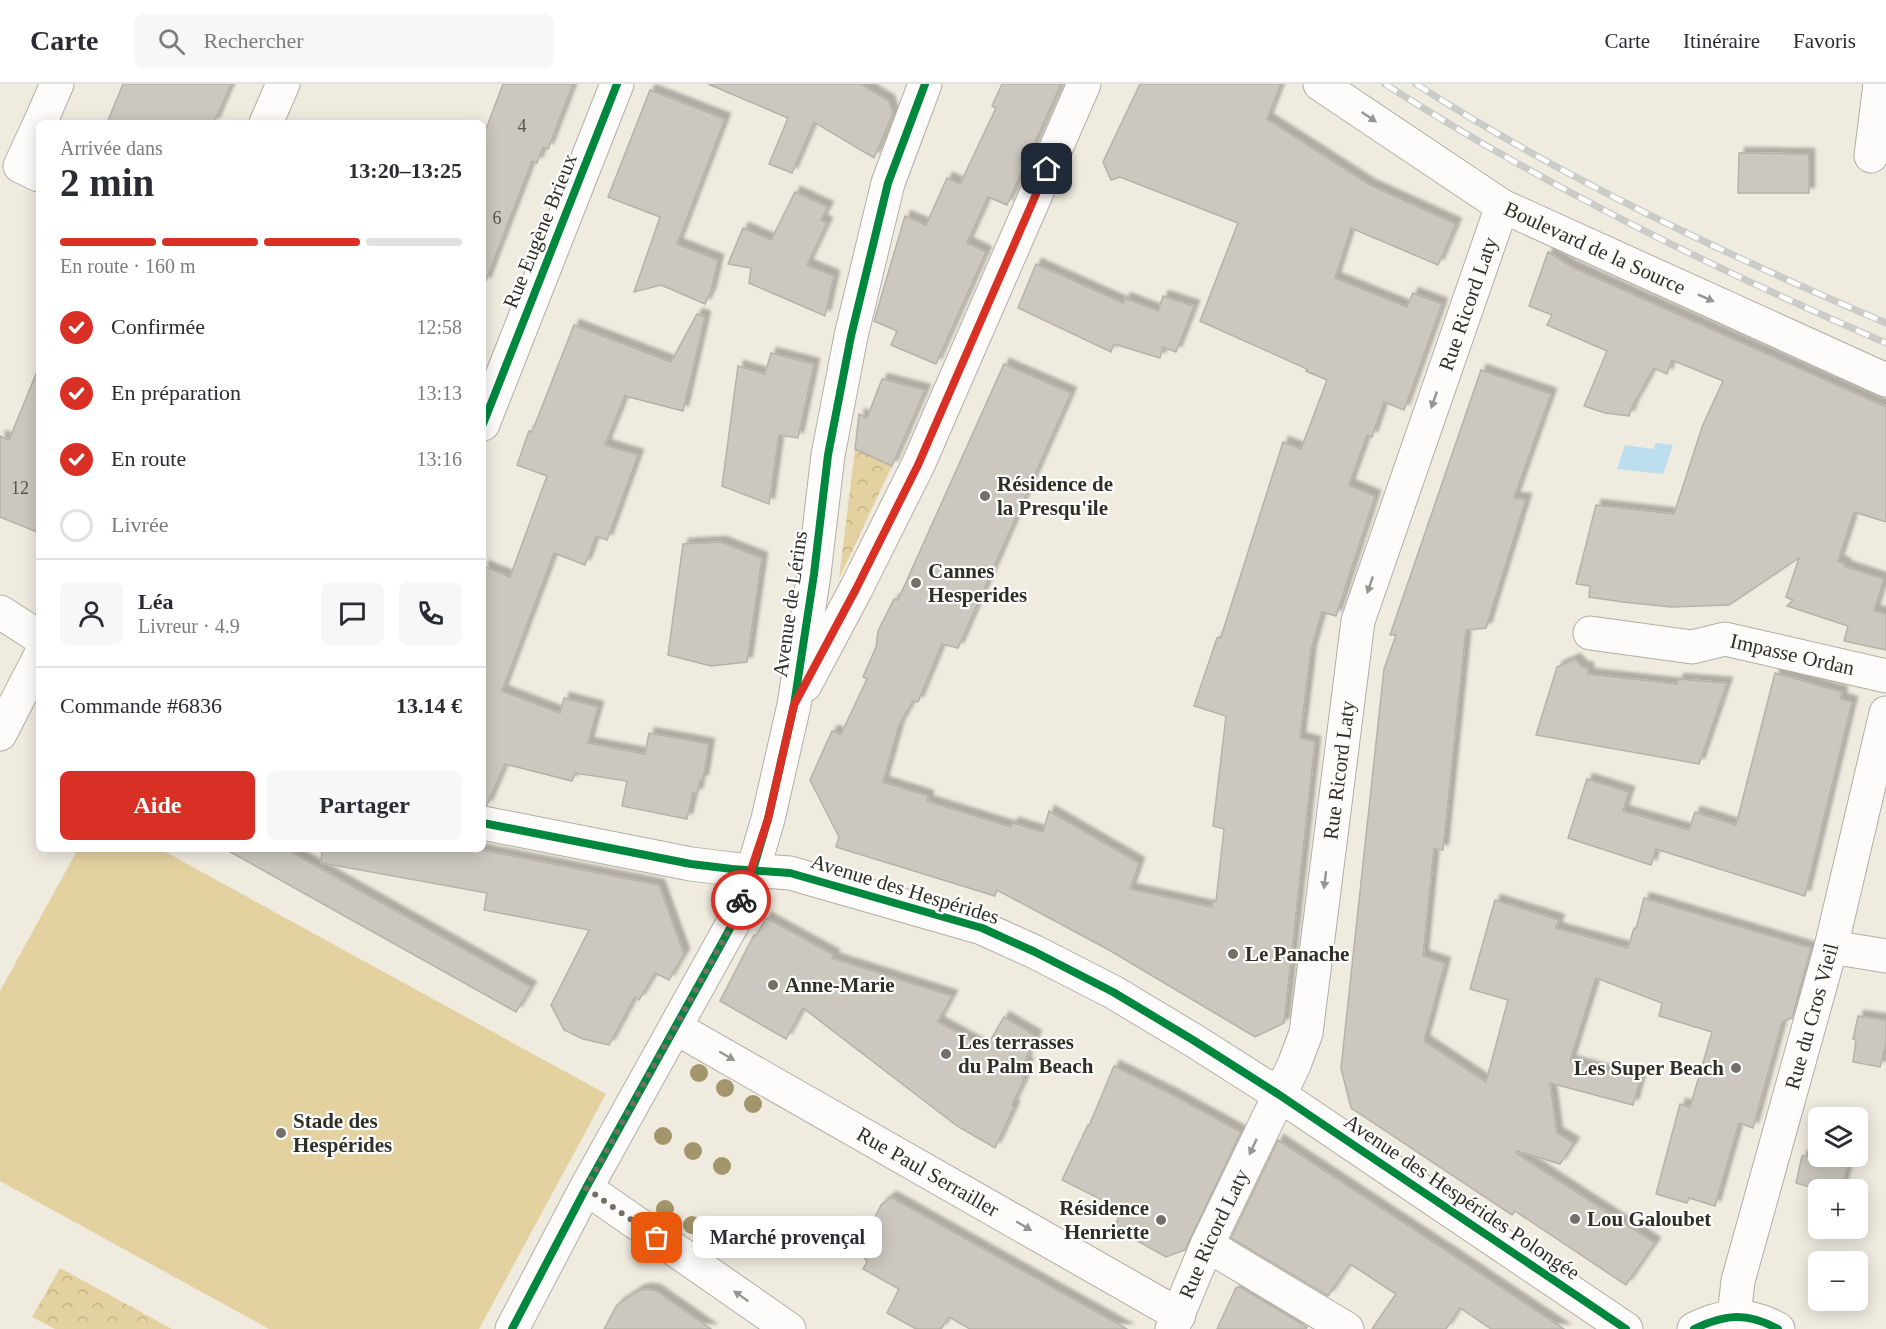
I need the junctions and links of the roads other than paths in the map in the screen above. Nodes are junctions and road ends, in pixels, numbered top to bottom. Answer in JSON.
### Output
{"nodes":[{"id":1,"x":57,"y":84,"type":"edge"},
{"id":2,"x":283,"y":84,"type":"edge"},
{"id":3,"x":617,"y":84,"type":"edge"},
{"id":4,"x":915,"y":84,"type":"edge"},
{"id":5,"x":925,"y":84,"type":"edge"},
{"id":6,"x":946,"y":84,"type":"edge"},
{"id":7,"x":1084,"y":84,"type":"edge"},
{"id":8,"x":1320,"y":84,"type":"edge"},
{"id":9,"x":1880,"y":84,"type":"edge"},
{"id":10,"x":41,"y":120,"type":"edge"},
{"id":11,"x":267,"y":120,"type":"edge"},
{"id":12,"x":36,"y":131,"type":"edge"},
{"id":13,"x":908,"y":132,"type":"junction"},
{"id":14,"x":1871,"y":156,"type":"dead end"},
{"id":15,"x":36,"y":174,"type":"edge"},
{"id":16,"x":1502,"y":206,"type":"junction"},
{"id":17,"x":1886,"y":380,"type":"edge"},
{"id":18,"x":486,"y":416,"type":"edge"},
{"id":19,"x":0,"y":612,"type":"edge"},
{"id":20,"x":1590,"y":633,"type":"dead end"},
{"id":21,"x":36,"y":635,"type":"edge"},
{"id":22,"x":36,"y":664,"type":"edge"},
{"id":23,"x":1886,"y":676,"type":"edge"},
{"id":24,"x":794,"y":705,"type":"junction"},
{"id":25,"x":1886,"y":713,"type":"edge"},
{"id":26,"x":0,"y":734,"type":"edge"},
{"id":27,"x":486,"y":824,"type":"edge"},
{"id":28,"x":753,"y":870,"type":"junction"},
{"id":29,"x":1831,"y":947,"type":"junction"},
{"id":30,"x":1886,"y":956,"type":"edge"},
{"id":31,"x":676,"y":1028,"type":"junction"},
{"id":32,"x":1278,"y":1094,"type":"junction"},
{"id":33,"x":586,"y":1188,"type":"junction"},
{"id":34,"x":1208,"y":1245,"type":"junction"},
{"id":35,"x":1734,"y":1316,"type":"junction"},
{"id":36,"x":1175,"y":1322,"type":"edge"},
{"id":37,"x":512,"y":1329,"type":"edge"},
{"id":38,"x":789,"y":1329,"type":"edge"},
{"id":39,"x":1347,"y":1329,"type":"edge"},
{"id":40,"x":1626,"y":1329,"type":"edge"},
{"id":41,"x":1694,"y":1329,"type":"edge"},
{"id":42,"x":1778,"y":1329,"type":"edge"}],
"edges":[{"from":1,"to":10,"type":"street"},
{"from":2,"to":11,"type":"street"},
{"from":3,"to":18,"type":"street","name":"Rue Eugène Brieux"},
{"from":4,"to":13,"type":"street"},
{"from":5,"to":13,"type":"street","name":"Avenue de Lérins"},
{"from":6,"to":13,"type":"street","name":"Avenue de Lérins"},
{"from":7,"to":24,"type":"street"},
{"from":8,"to":16,"type":"street","name":"Boulevard de la Source","one_way":true},
{"from":9,"to":14,"type":"street"},
{"from":12,"to":15,"type":"street"},
{"from":13,"to":24,"type":"street","name":"Avenue de Lérins"},
{"from":16,"to":17,"type":"street","name":"Boulevard de la Source","one_way":true},
{"from":16,"to":32,"type":"street","name":"Rue Ricord Laty","one_way":true},
{"from":19,"to":21,"type":"street"},
{"from":20,"to":23,"type":"street","name":"Impasse Ordan"},
{"from":22,"to":26,"type":"street"},
{"from":24,"to":28,"type":"street","name":"Avenue de Lérins"},
{"from":25,"to":29,"type":"street","name":"Rue du Cros Vieil"},
{"from":27,"to":28,"type":"street","name":"Avenue des Hespérides"},
{"from":28,"to":31,"type":"street","name":"Avenue de Lérins"},
{"from":28,"to":32,"type":"street","name":"Avenue des Hespérides"},
{"from":29,"to":30,"type":"street"},
{"from":29,"to":35,"type":"street","name":"Rue du Cros Vieil"},
{"from":31,"to":33,"type":"street","name":"Avenue de Lérins"},
{"from":31,"to":36,"type":"street","name":"Rue Paul Serrailler","one_way":true},
{"from":32,"to":34,"type":"street","name":"Rue Ricord Laty","one_way":true},
{"from":32,"to":40,"type":"street","name":"Avenue des Hespérides Polongée"},
{"from":33,"to":37,"type":"street","name":"Avenue de Lérins"},
{"from":38,"to":33,"type":"street","one_way":true},
{"from":34,"to":36,"type":"street","name":"Rue Ricord Laty"},
{"from":34,"to":39,"type":"street"},
{"from":35,"to":41,"type":"street"},
{"from":35,"to":42,"type":"street"}]}
